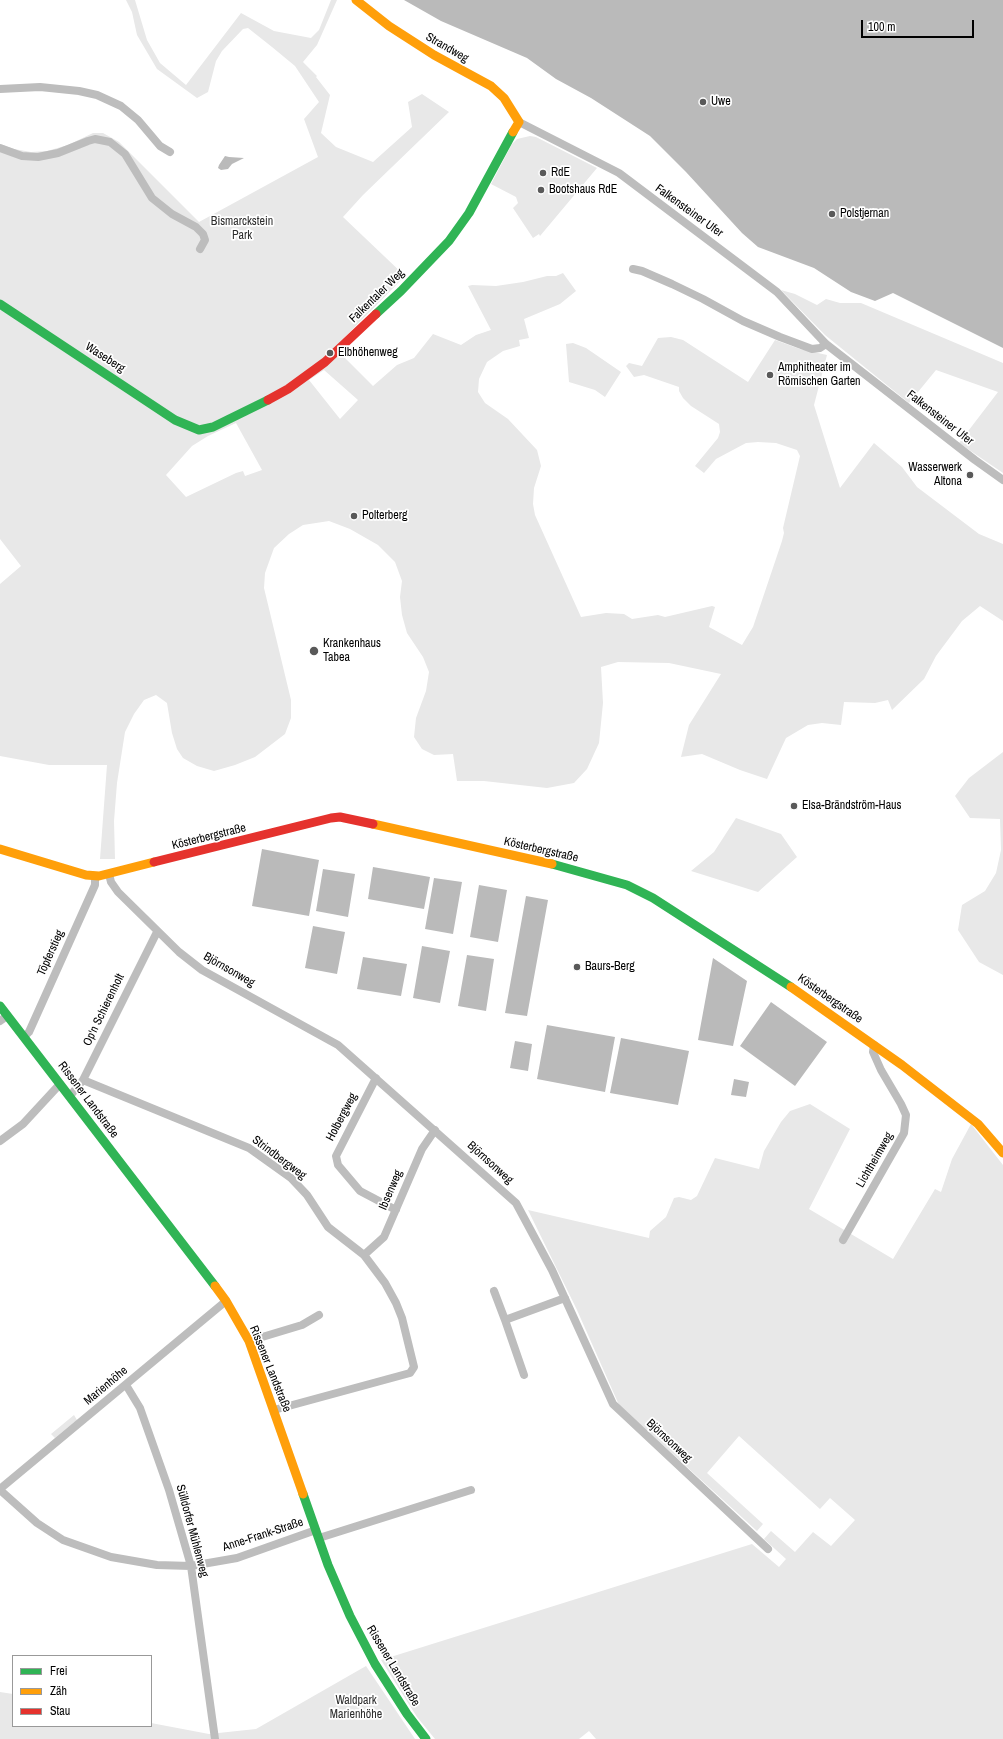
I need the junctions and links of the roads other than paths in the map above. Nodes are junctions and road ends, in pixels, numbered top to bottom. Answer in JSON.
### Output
{"nodes":[{"id":1,"x":356,"y":0,"type":"edge"},
{"id":2,"x":0,"y":88,"type":"edge"},
{"id":3,"x":519,"y":122,"type":"junction"},
{"id":4,"x":0,"y":148,"type":"edge"},
{"id":5,"x":170,"y":152,"type":"dead end"},
{"id":6,"x":200,"y":249,"type":"dead end"},
{"id":7,"x":633,"y":269,"type":"dead end"},
{"id":8,"x":0,"y":304,"type":"edge"},
{"id":9,"x":826,"y":344,"type":"junction"},
{"id":10,"x":199,"y":430,"type":"joint"},
{"id":11,"x":1003,"y":480,"type":"edge"},
{"id":12,"x":0,"y":849,"type":"edge"},
{"id":13,"x":109,"y":874,"type":"junction"},
{"id":14,"x":95,"y":876,"type":"junction"},
{"id":15,"x":157,"y":932,"type":"junction"},
{"id":16,"x":0,"y":1006,"type":"edge"},
{"id":17,"x":4,"y":1018,"type":"edge"},
{"id":18,"x":24,"y":1037,"type":"junction"},
{"id":19,"x":874,"y":1045,"type":"junction"},
{"id":20,"x":376,"y":1078,"type":"junction"},
{"id":21,"x":83,"y":1080,"type":"junction"},
{"id":22,"x":60,"y":1084,"type":"junction"},
{"id":23,"x":70,"y":1096,"type":"junction"},
{"id":24,"x":435,"y":1130,"type":"junction"},
{"id":25,"x":0,"y":1141,"type":"edge"},
{"id":26,"x":1003,"y":1153,"type":"edge"},
{"id":27,"x":396,"y":1210,"type":"junction"},
{"id":28,"x":843,"y":1240,"type":"dead end"},
{"id":29,"x":364,"y":1255,"type":"junction"},
{"id":30,"x":494,"y":1291,"type":"dead end"},
{"id":31,"x":565,"y":1298,"type":"junction"},
{"id":32,"x":226,"y":1300,"type":"junction"},
{"id":33,"x":319,"y":1315,"type":"dead end"},
{"id":34,"x":504,"y":1320,"type":"junction"},
{"id":35,"x":249,"y":1341,"type":"junction"},
{"id":36,"x":524,"y":1375,"type":"dead end"},
{"id":37,"x":126,"y":1385,"type":"junction"},
{"id":38,"x":274,"y":1410,"type":"junction"},
{"id":39,"x":0,"y":1489,"type":"edge"},
{"id":40,"x":471,"y":1490,"type":"dead end"},
{"id":41,"x":317,"y":1534,"type":"junction"},
{"id":42,"x":768,"y":1548,"type":"dead end"},
{"id":43,"x":191,"y":1566,"type":"junction"},
{"id":44,"x":215,"y":1739,"type":"edge"},
{"id":45,"x":426,"y":1739,"type":"edge"}],
"edges":[{"from":1,"to":3,"type":"street","name":"Strandweg"},
{"from":2,"to":5,"type":"street"},
{"from":3,"to":9,"type":"street","name":"Falkensteiner Ufer"},
{"from":3,"to":10,"type":"street","name":"Falkentaler Weg"},
{"from":4,"to":6,"type":"street"},
{"from":7,"to":9,"type":"street"},
{"from":8,"to":10,"type":"street","name":"Waseberg"},
{"from":9,"to":11,"type":"street","name":"Falkensteiner Ufer"},
{"from":12,"to":14,"type":"street","name":"Kösterbergstraße"},
{"from":13,"to":14,"type":"street","name":"Kösterbergstraße"},
{"from":13,"to":15,"type":"street","name":"Björnsonweg"},
{"from":13,"to":19,"type":"street","name":"Kösterbergstraße"},
{"from":14,"to":18,"type":"street","name":"Töpferstieg"},
{"from":15,"to":20,"type":"street","name":"Björnsonweg"},
{"from":15,"to":21,"type":"street","name":"Op'n Schierenholt"},
{"from":16,"to":17,"type":"street","name":"Rissener Landstraße"},
{"from":17,"to":18,"type":"street","name":"Rissener Landstraße"},
{"from":18,"to":22,"type":"street","name":"Rissener Landstraße"},
{"from":19,"to":26,"type":"street","name":"Kösterbergstraße"},
{"from":19,"to":28,"type":"street","name":"Lichtheimweg"},
{"from":20,"to":24,"type":"street","name":"Björnsonweg"},
{"from":20,"to":27,"type":"street","name":"Holbergweg"},
{"from":21,"to":23,"type":"street","name":"Op'n Schierenholt"},
{"from":21,"to":29,"type":"street","name":"Strindbergweg"},
{"from":22,"to":23,"type":"street","name":"Rissener Landstraße"},
{"from":22,"to":25,"type":"street"},
{"from":23,"to":32,"type":"street","name":"Rissener Landstraße"},
{"from":24,"to":27,"type":"street","name":"Ibsenweg"},
{"from":24,"to":31,"type":"street","name":"Björnsonweg"},
{"from":27,"to":29,"type":"street","name":"Ibsenweg"},
{"from":29,"to":38,"type":"street","name":"Strindbergweg"},
{"from":30,"to":34,"type":"street"},
{"from":31,"to":34,"type":"street"},
{"from":31,"to":42,"type":"street","name":"Björnsonweg"},
{"from":32,"to":35,"type":"street","name":"Rissener Landstraße"},
{"from":32,"to":37,"type":"street","name":"Marienhöhe"},
{"from":33,"to":35,"type":"street"},
{"from":34,"to":36,"type":"street"},
{"from":35,"to":38,"type":"street","name":"Rissener Landstraße"},
{"from":37,"to":39,"type":"street","name":"Marienhöhe"},
{"from":37,"to":43,"type":"street","name":"Sülldorfer Mühlenweg"},
{"from":38,"to":41,"type":"street","name":"Rissener Landstraße"},
{"from":39,"to":43,"type":"street","name":"Anne-Frank-Straße"},
{"from":40,"to":41,"type":"street","name":"Anne-Frank-Straße"},
{"from":41,"to":43,"type":"street","name":"Anne-Frank-Straße"},
{"from":41,"to":45,"type":"street","name":"Rissener Landstraße"},
{"from":43,"to":44,"type":"street","name":"Sülldorfer Mühlenweg"}]}
